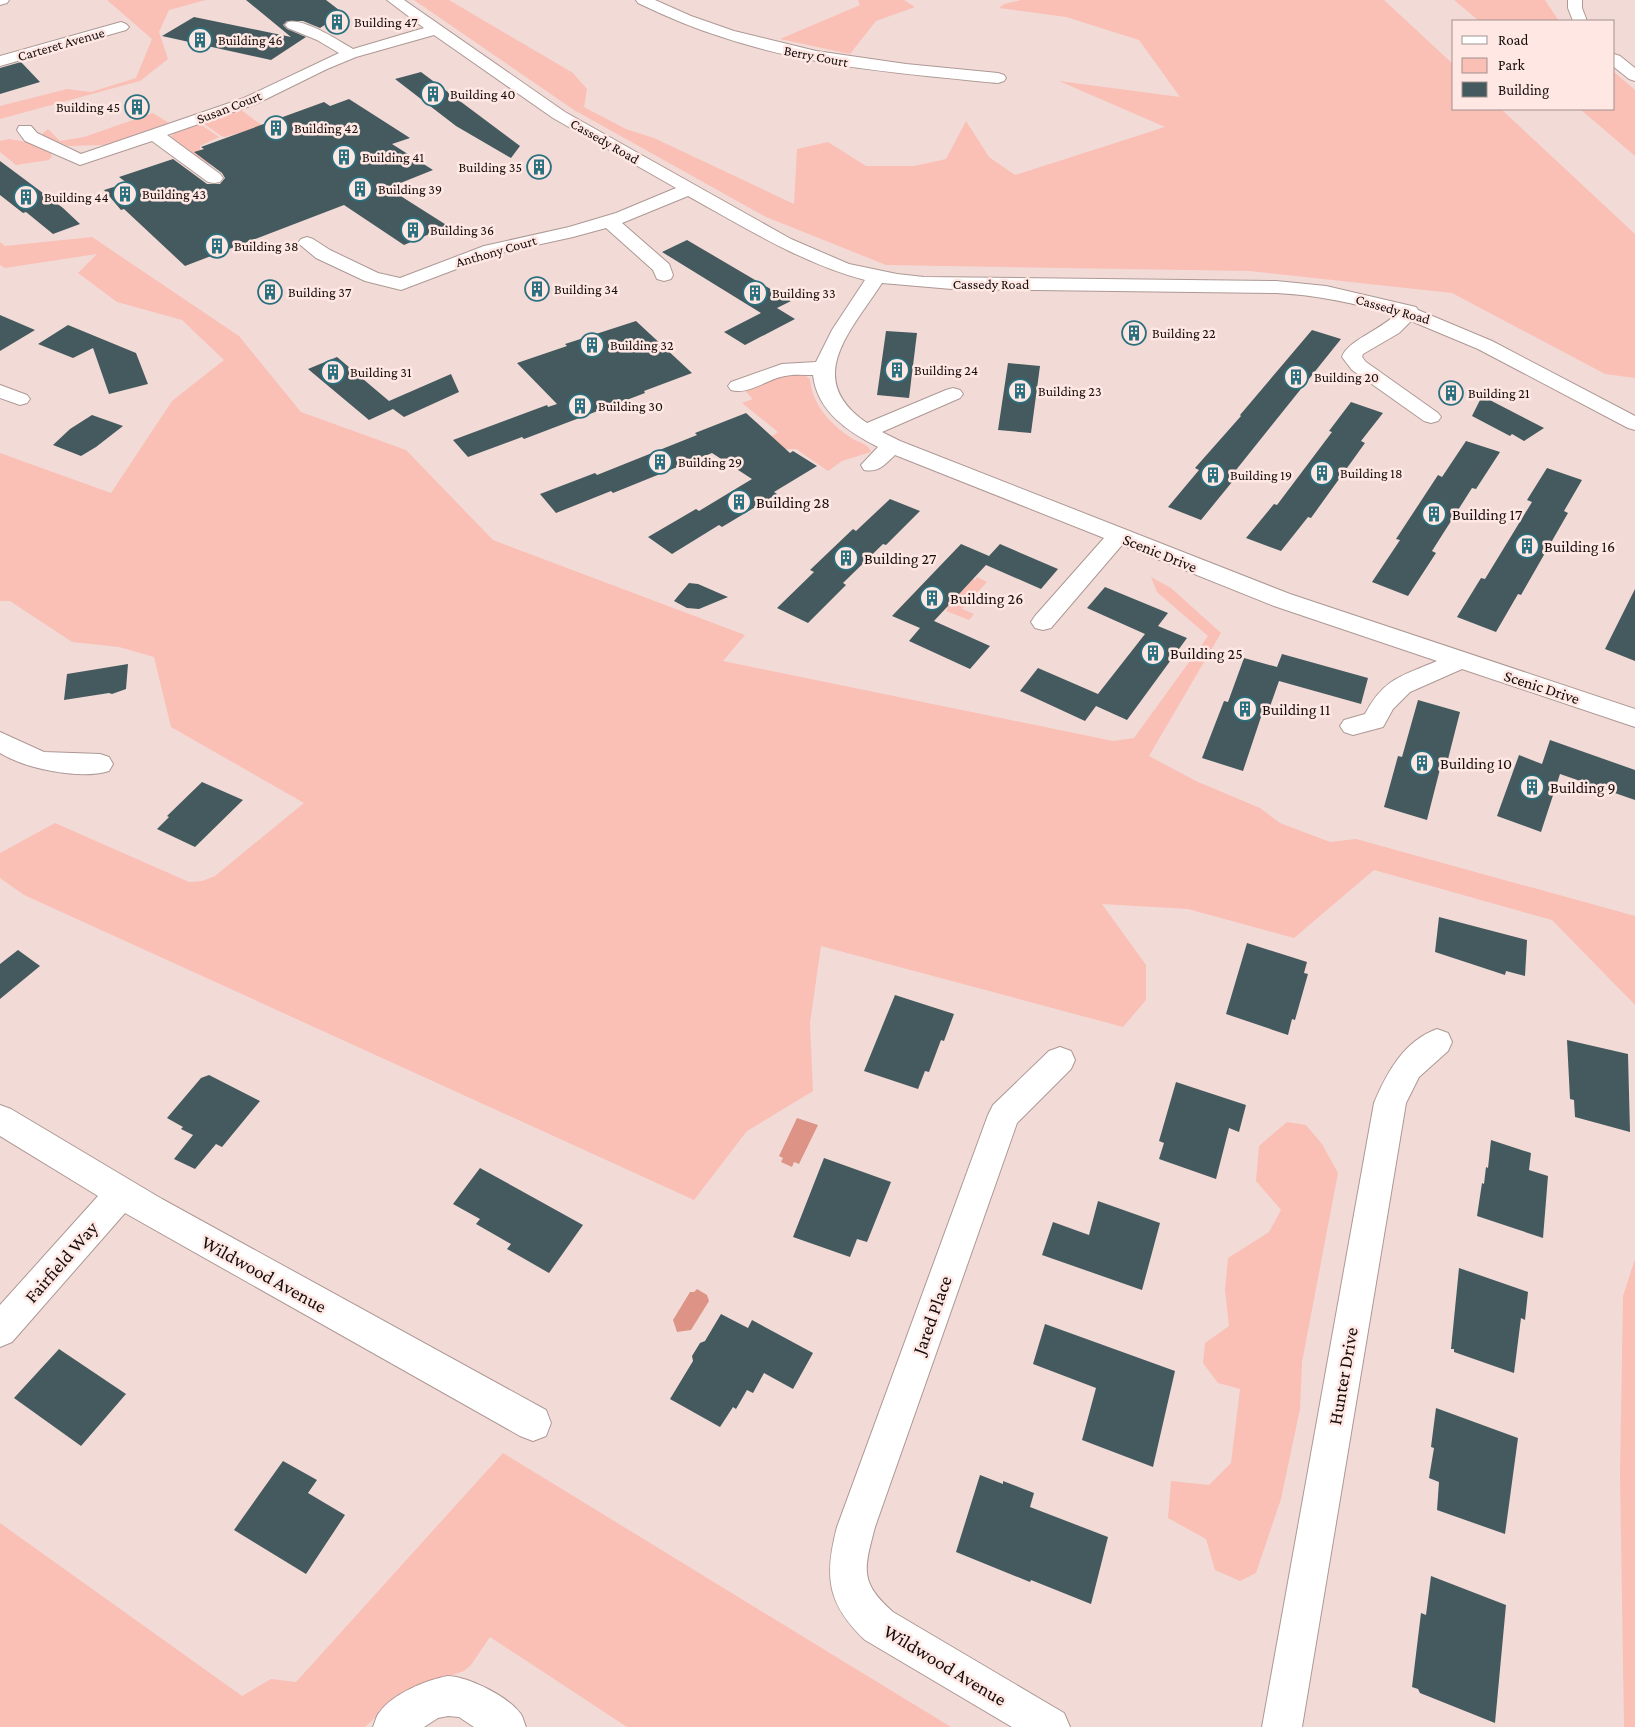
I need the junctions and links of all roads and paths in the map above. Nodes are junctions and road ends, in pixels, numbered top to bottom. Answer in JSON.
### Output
{"nodes":[{"id":1,"x":394,"y":0,"type":"edge"},
{"id":2,"x":643,"y":0,"type":"edge"},
{"id":3,"x":1574,"y":0,"type":"edge"},
{"id":4,"x":1580,"y":20,"type":"edge"},
{"id":5,"x":293,"y":26,"type":"dead end"},
{"id":6,"x":121,"y":27,"type":"dead end"},
{"id":7,"x":436,"y":29,"type":"junction"},
{"id":8,"x":351,"y":54,"type":"junction"},
{"id":9,"x":1615,"y":60,"type":"edge"},
{"id":10,"x":0,"y":61,"type":"edge"},
{"id":11,"x":332,"y":61,"type":"junction"},
{"id":12,"x":349,"y":70,"type":"dead end"},
{"id":13,"x":1635,"y":76,"type":"edge"},
{"id":14,"x":998,"y":78,"type":"dead end"},
{"id":15,"x":25,"y":130,"type":"dead end"},
{"id":16,"x":154,"y":134,"type":"junction"},
{"id":17,"x":214,"y":178,"type":"dead end"},
{"id":18,"x":690,"y":189,"type":"junction"},
{"id":19,"x":609,"y":221,"type":"junction"},
{"id":20,"x":307,"y":243,"type":"dead end"},
{"id":21,"x":664,"y":276,"type":"dead end"},
{"id":22,"x":876,"y":278,"type":"junction"},
{"id":23,"x":1409,"y":311,"type":"junction"},
{"id":24,"x":825,"y":368,"type":"junction"},
{"id":25,"x":738,"y":386,"type":"dead end"},
{"id":26,"x":0,"y":391,"type":"edge"},
{"id":27,"x":954,"y":394,"type":"dead end"},
{"id":28,"x":20,"y":400,"type":"dead end"},
{"id":29,"x":1431,"y":417,"type":"dead end"},
{"id":30,"x":1635,"y":424,"type":"edge"},
{"id":31,"x":865,"y":432,"type":"junction"},
{"id":32,"x":892,"y":446,"type":"junction"},
{"id":33,"x":872,"y":465,"type":"dead end"},
{"id":34,"x":1118,"y":536,"type":"junction"},
{"id":35,"x":1043,"y":622,"type":"dead end"},
{"id":36,"x":1461,"y":660,"type":"junction"},
{"id":37,"x":1635,"y":718,"type":"edge"},
{"id":38,"x":1353,"y":726,"type":"dead end"},
{"id":39,"x":0,"y":741,"type":"edge"},
{"id":40,"x":100,"y":764,"type":"dead end"},
{"id":41,"x":1437,"y":1042,"type":"dead end"},
{"id":42,"x":1060,"y":1060,"type":"dead end"},
{"id":43,"x":0,"y":1119,"type":"edge"},
{"id":44,"x":122,"y":1193,"type":"junction"},
{"id":45,"x":0,"y":1330,"type":"edge"},
{"id":46,"x":533,"y":1423,"type":"dead end"},
{"id":47,"x":852,"y":1592,"type":"joint"},
{"id":48,"x":393,"y":1727,"type":"edge"},
{"id":49,"x":506,"y":1727,"type":"edge"},
{"id":50,"x":1050,"y":1727,"type":"edge"},
{"id":51,"x":1282,"y":1727,"type":"edge"}],
"edges":[{"from":1,"to":7,"type":"street","name":"Cassedy Road"},
{"from":2,"to":14,"type":"street","name":"Berry Court"},
{"from":3,"to":4,"type":"street"},
{"from":5,"to":8,"type":"street"},
{"from":6,"to":10,"type":"street","name":"Carteret Avenue"},
{"from":7,"to":8,"type":"street","name":"Susan Court"},
{"from":7,"to":18,"type":"street","name":"Cassedy Road"},
{"from":8,"to":11,"type":"street","name":"Susan Court"},
{"from":9,"to":13,"type":"street"},
{"from":11,"to":12,"type":"street"},
{"from":11,"to":16,"type":"street","name":"Susan Court"},
{"from":15,"to":16,"type":"street","name":"Susan Court"},
{"from":16,"to":17,"type":"street"},
{"from":18,"to":19,"type":"street","name":"Anthony Court"},
{"from":18,"to":22,"type":"street","name":"Cassedy Road"},
{"from":19,"to":20,"type":"street","name":"Anthony Court"},
{"from":19,"to":21,"type":"street"},
{"from":22,"to":23,"type":"street","name":"Cassedy Road"},
{"from":22,"to":24,"type":"street","name":"Scenic Drive"},
{"from":23,"to":29,"type":"street"},
{"from":23,"to":30,"type":"street","name":"Cassedy Road"},
{"from":24,"to":25,"type":"street"},
{"from":24,"to":31,"type":"street","name":"Scenic Drive"},
{"from":26,"to":28,"type":"street"},
{"from":27,"to":31,"type":"street"},
{"from":31,"to":32,"type":"street","name":"Scenic Drive"},
{"from":32,"to":33,"type":"street"},
{"from":32,"to":34,"type":"street","name":"Scenic Drive"},
{"from":34,"to":35,"type":"street"},
{"from":34,"to":36,"type":"street","name":"Scenic Drive"},
{"from":36,"to":37,"type":"street","name":"Scenic Drive"},
{"from":36,"to":38,"type":"street"},
{"from":39,"to":40,"type":"street"},
{"from":41,"to":51,"type":"street","name":"Hunter Drive"},
{"from":42,"to":47,"type":"street","name":"Jared Place"},
{"from":43,"to":44,"type":"street","name":"Wildwood Avenue"},
{"from":44,"to":45,"type":"street","name":"Fairfield Way"},
{"from":44,"to":46,"type":"street","name":"Wildwood Avenue"},
{"from":47,"to":50,"type":"street","name":"Wildwood Avenue"},
{"from":48,"to":49,"type":"street"}]}
